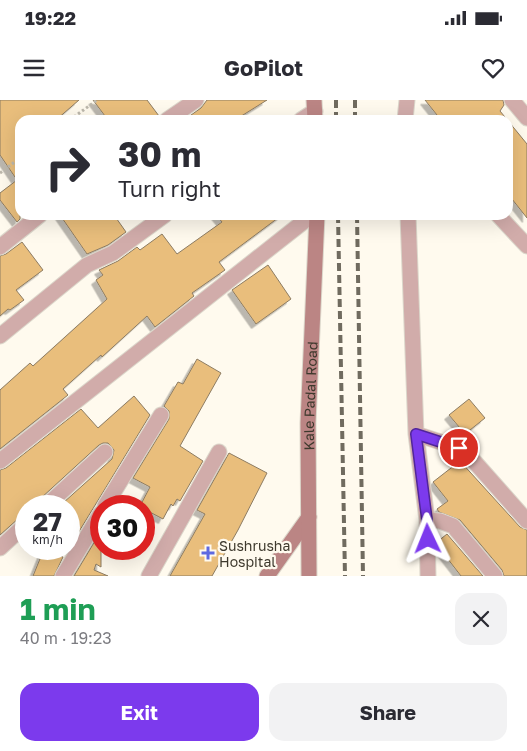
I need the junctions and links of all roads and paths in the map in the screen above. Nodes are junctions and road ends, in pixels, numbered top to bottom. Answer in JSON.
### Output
{"nodes":[{"id":1,"x":98,"y":100,"type":"edge"},
{"id":2,"x":196,"y":100,"type":"edge"},
{"id":3,"x":407,"y":100,"type":"edge"},
{"id":4,"x":512,"y":100,"type":"edge"},
{"id":5,"x":77,"y":115,"type":"edge"},
{"id":6,"x":174,"y":115,"type":"edge"},
{"id":7,"x":406,"y":115,"type":"edge"},
{"id":8,"x":527,"y":118,"type":"edge"},
{"id":9,"x":15,"y":162,"type":"edge"},
{"id":10,"x":0,"y":173,"type":"edge"},
{"id":11,"x":34,"y":220,"type":"edge"},
{"id":12,"x":158,"y":220,"type":"edge"},
{"id":13,"x":306,"y":220,"type":"edge"},
{"id":14,"x":317,"y":220,"type":"edge"},
{"id":15,"x":408,"y":220,"type":"edge"},
{"id":16,"x":503,"y":220,"type":"edge"},
{"id":17,"x":527,"y":246,"type":"edge"},
{"id":18,"x":0,"y":247,"type":"edge"},
{"id":19,"x":0,"y":336,"type":"edge"},
{"id":20,"x":161,"y":415,"type":"dead end"},
{"id":21,"x":416,"y":434,"type":"junction"},
{"id":22,"x":105,"y":452,"type":"dead end"},
{"id":23,"x":219,"y":452,"type":"dead end"},
{"id":24,"x":0,"y":461,"type":"edge"},
{"id":25,"x":58,"y":495,"type":"edge"},
{"id":26,"x":113,"y":495,"type":"edge"},
{"id":27,"x":309,"y":517,"type":"junction"},
{"id":28,"x":427,"y":520,"type":"junction"},
{"id":29,"x":527,"y":521,"type":"edge"},
{"id":30,"x":90,"y":531,"type":"edge"},
{"id":31,"x":15,"y":534,"type":"edge"},
{"id":32,"x":0,"y":548,"type":"edge"},
{"id":33,"x":63,"y":576,"type":"edge"},
{"id":34,"x":150,"y":576,"type":"edge"},
{"id":35,"x":266,"y":576,"type":"edge"},
{"id":36,"x":309,"y":576,"type":"edge"},
{"id":37,"x":428,"y":576,"type":"edge"},
{"id":38,"x":495,"y":576,"type":"edge"}],
"edges":[{"from":1,"to":5,"type":"path"},
{"from":2,"to":6,"type":"street"},
{"from":3,"to":7,"type":"street"},
{"from":4,"to":8,"type":"street"},
{"from":9,"to":10,"type":"path"},
{"from":11,"to":18,"type":"street"},
{"from":12,"to":19,"type":"street"},
{"from":13,"to":24,"type":"street"},
{"from":14,"to":27,"type":"street","name":"Kale Padal Road"},
{"from":15,"to":21,"type":"street"},
{"from":16,"to":17,"type":"street"},
{"from":20,"to":26,"type":"street"},
{"from":21,"to":28,"type":"street"},
{"from":21,"to":29,"type":"street"},
{"from":22,"to":25,"type":"street"},
{"from":23,"to":34,"type":"street"},
{"from":27,"to":35,"type":"street"},
{"from":27,"to":36,"type":"street","name":"Kale Padal Road"},
{"from":28,"to":37,"type":"street"},
{"from":28,"to":38,"type":"street"},
{"from":30,"to":33,"type":"street"},
{"from":31,"to":32,"type":"street"}]}
